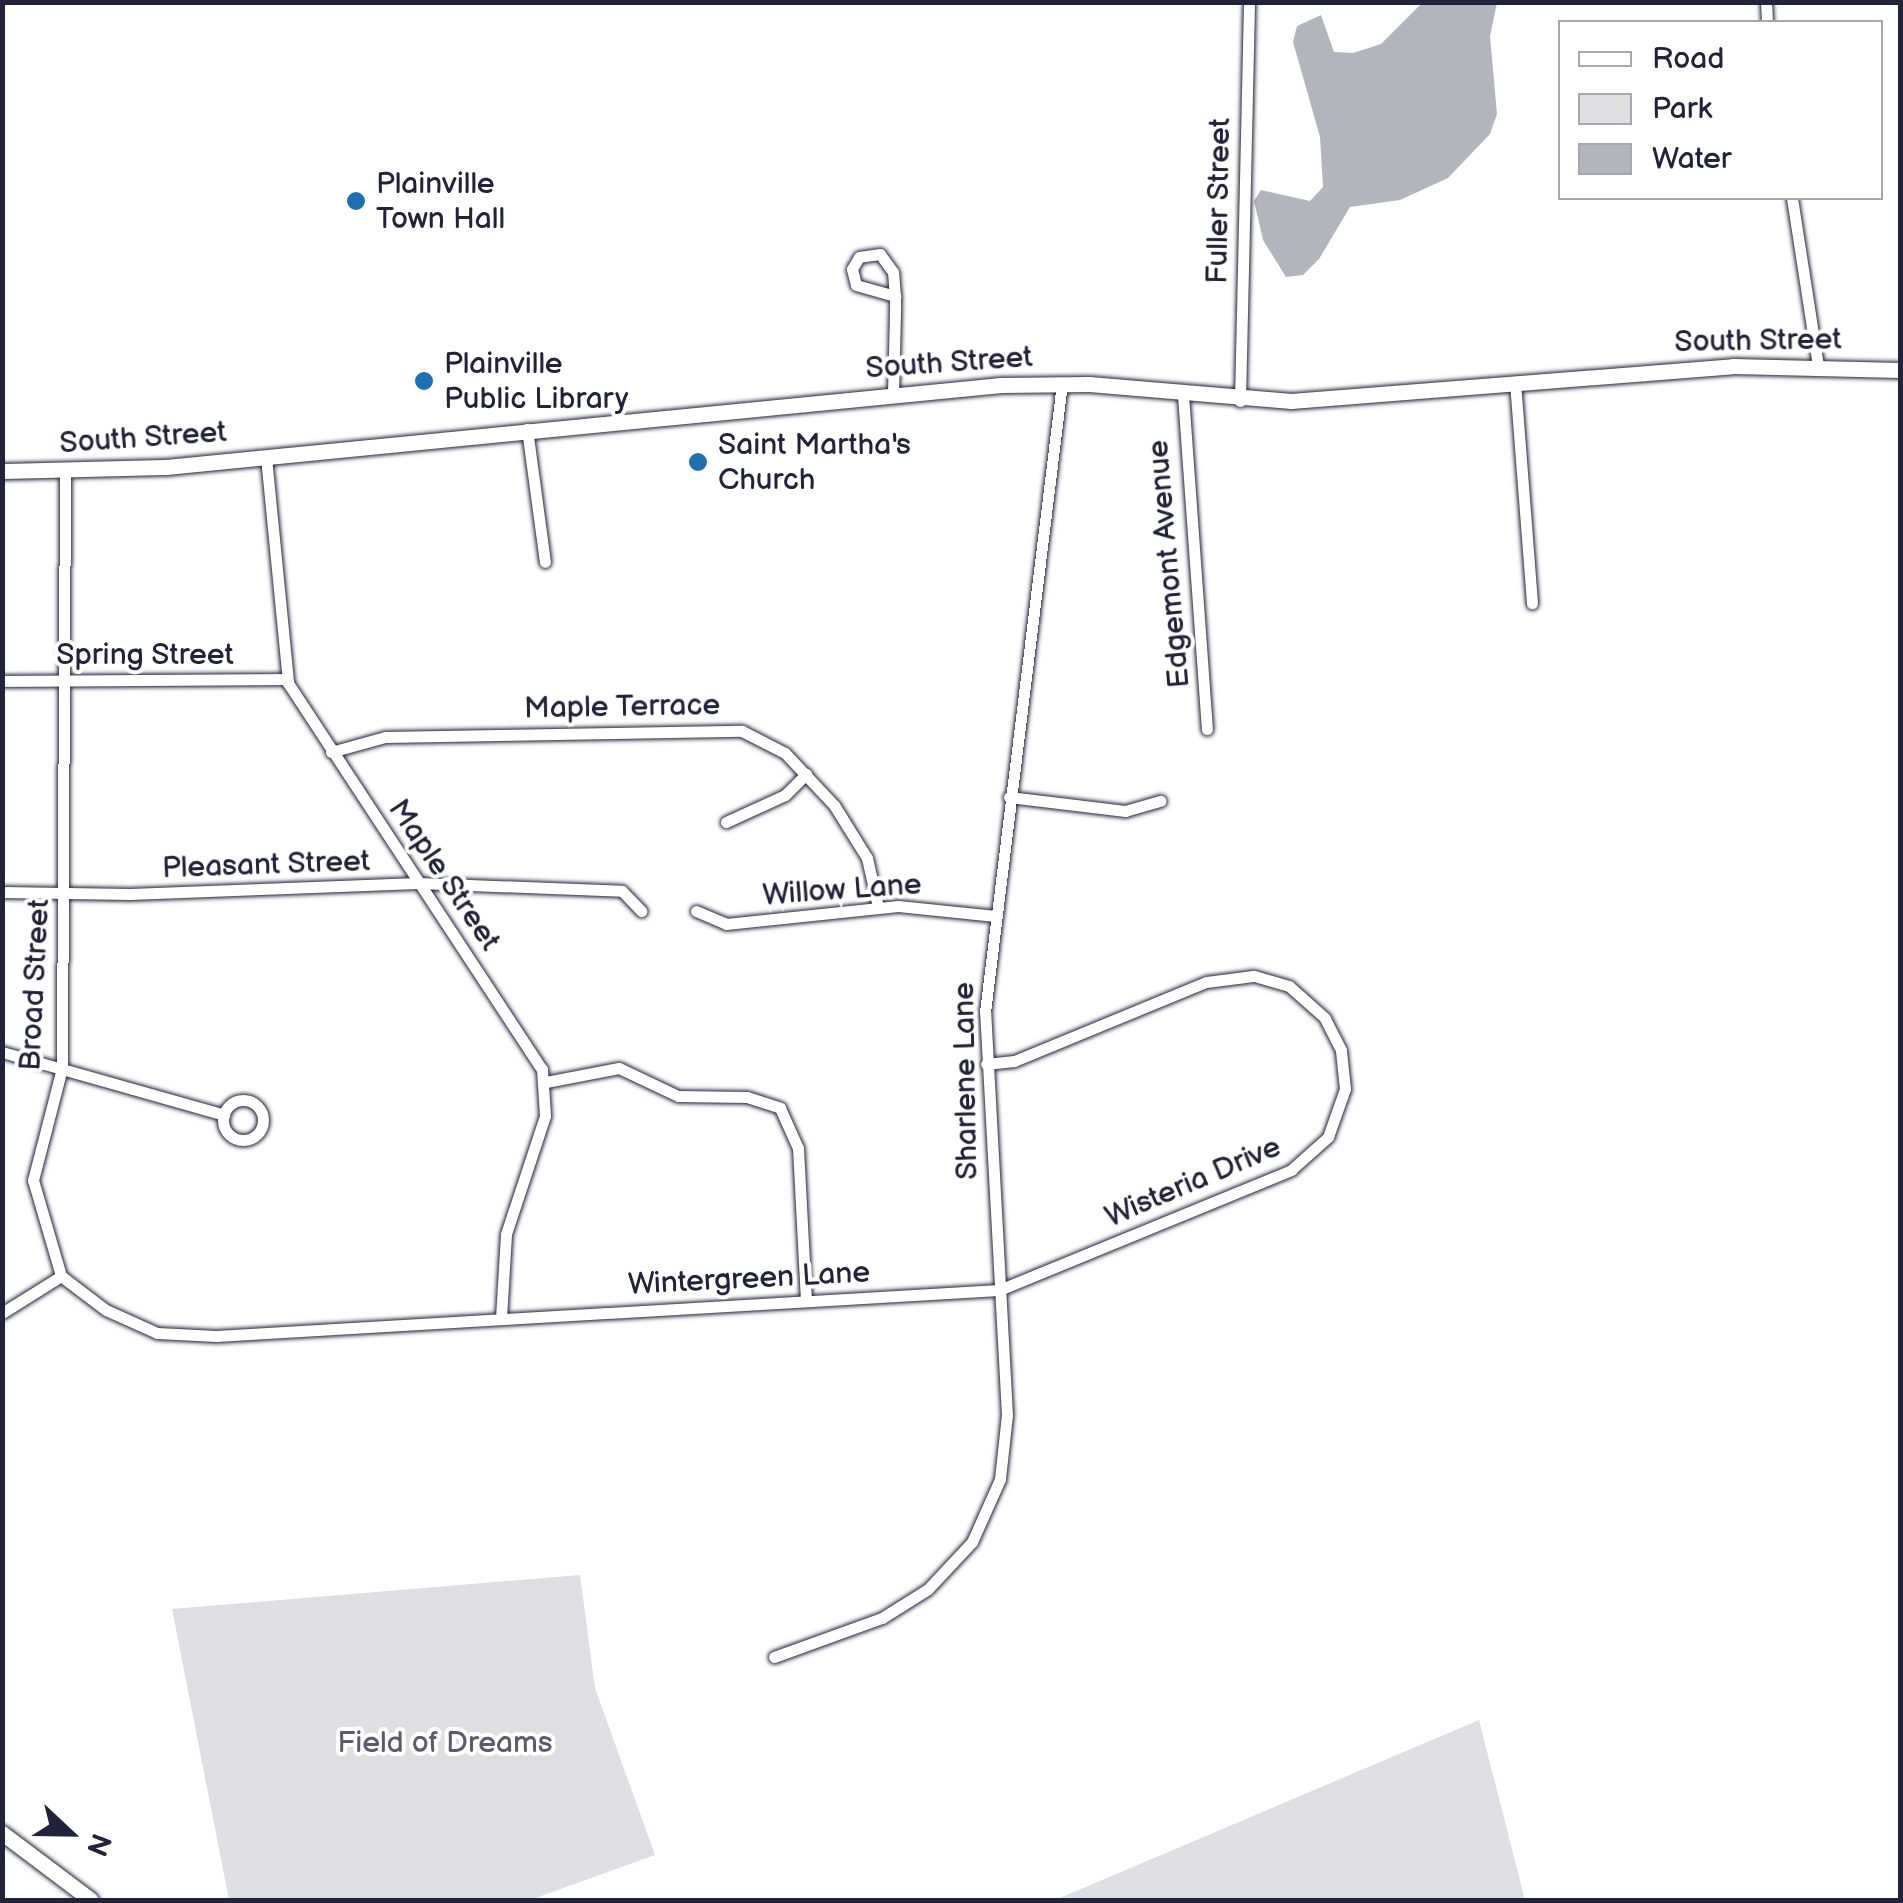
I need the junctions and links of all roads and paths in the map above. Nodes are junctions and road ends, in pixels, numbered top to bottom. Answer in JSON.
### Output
{"nodes":[{"id":1,"x":1250,"y":2,"type":"edge"},
{"id":2,"x":1792,"y":200,"type":"edge"},
{"id":3,"x":895,"y":296,"type":"junction"},
{"id":4,"x":1818,"y":366,"type":"junction"},
{"id":5,"x":1900,"y":370,"type":"edge"},
{"id":6,"x":1515,"y":382,"type":"junction"},
{"id":7,"x":1062,"y":383,"type":"junction"},
{"id":8,"x":893,"y":394,"type":"junction"},
{"id":9,"x":1183,"y":395,"type":"junction"},
{"id":10,"x":1240,"y":400,"type":"junction"},
{"id":11,"x":528,"y":428,"type":"junction"},
{"id":12,"x":266,"y":457,"type":"junction"},
{"id":13,"x":2,"y":471,"type":"edge"},
{"id":14,"x":65,"y":472,"type":"junction"},
{"id":15,"x":545,"y":562,"type":"dead end"},
{"id":16,"x":1532,"y":603,"type":"dead end"},
{"id":17,"x":287,"y":679,"type":"junction"},
{"id":18,"x":2,"y":680,"type":"edge"},
{"id":19,"x":66,"y":681,"type":"junction"},
{"id":20,"x":1207,"y":730,"type":"dead end"},
{"id":21,"x":332,"y":752,"type":"junction"},
{"id":22,"x":806,"y":774,"type":"junction"},
{"id":23,"x":1008,"y":797,"type":"junction"},
{"id":24,"x":1161,"y":801,"type":"dead end"},
{"id":25,"x":726,"y":822,"type":"dead end"},
{"id":26,"x":418,"y":882,"type":"junction"},
{"id":27,"x":2,"y":892,"type":"edge"},
{"id":28,"x":65,"y":892,"type":"junction"},
{"id":29,"x":878,"y":907,"type":"junction"},
{"id":30,"x":641,"y":911,"type":"dead end"},
{"id":31,"x":696,"y":911,"type":"dead end"},
{"id":32,"x":995,"y":916,"type":"junction"},
{"id":33,"x":2,"y":1052,"type":"edge"},
{"id":34,"x":986,"y":1064,"type":"junction"},
{"id":35,"x":62,"y":1068,"type":"junction"},
{"id":36,"x":546,"y":1082,"type":"junction"},
{"id":37,"x":224,"y":1114,"type":"dead end"},
{"id":38,"x":60,"y":1276,"type":"junction"},
{"id":39,"x":999,"y":1290,"type":"junction"},
{"id":40,"x":806,"y":1301,"type":"junction"},
{"id":41,"x":2,"y":1312,"type":"edge"},
{"id":42,"x":502,"y":1318,"type":"junction"},
{"id":43,"x":774,"y":1657,"type":"dead end"},
{"id":44,"x":2,"y":1834,"type":"edge"},
{"id":45,"x":91,"y":1900,"type":"edge"}],
"edges":[{"from":1,"to":10,"type":"street","name":"Fuller Street"},
{"from":2,"to":4,"type":"street"},
{"from":3,"to":3,"type":"street"},
{"from":3,"to":8,"type":"street"},
{"from":4,"to":5,"type":"main road","name":"South Street"},
{"from":4,"to":6,"type":"main road","name":"South Street"},
{"from":6,"to":10,"type":"main road","name":"South Street"},
{"from":6,"to":16,"type":"street"},
{"from":7,"to":8,"type":"main road","name":"South Street"},
{"from":7,"to":9,"type":"main road","name":"South Street"},
{"from":7,"to":23,"type":"street","name":"Sharlene Lane"},
{"from":8,"to":11,"type":"main road","name":"South Street"},
{"from":9,"to":10,"type":"main road","name":"South Street"},
{"from":9,"to":20,"type":"street","name":"Edgemont Avenue"},
{"from":11,"to":12,"type":"main road","name":"South Street"},
{"from":11,"to":15,"type":"street"},
{"from":12,"to":14,"type":"main road","name":"South Street"},
{"from":12,"to":17,"type":"street","name":"Maple Street"},
{"from":13,"to":14,"type":"main road","name":"South Street"},
{"from":14,"to":19,"type":"street","name":"Broad Street"},
{"from":17,"to":19,"type":"street","name":"Spring Street"},
{"from":17,"to":21,"type":"street","name":"Maple Street"},
{"from":18,"to":19,"type":"street","name":"Spring Street"},
{"from":19,"to":28,"type":"street","name":"Broad Street"},
{"from":21,"to":22,"type":"street","name":"Maple Terrace"},
{"from":21,"to":26,"type":"street","name":"Maple Street"},
{"from":22,"to":25,"type":"street"},
{"from":22,"to":29,"type":"street","name":"Maple Terrace"},
{"from":23,"to":24,"type":"street"},
{"from":23,"to":32,"type":"street","name":"Sharlene Lane"},
{"from":26,"to":28,"type":"street","name":"Pleasant Street"},
{"from":26,"to":30,"type":"street","name":"Pleasant Street"},
{"from":26,"to":36,"type":"street","name":"Maple Street"},
{"from":27,"to":28,"type":"street","name":"Pleasant Street"},
{"from":28,"to":35,"type":"street","name":"Broad Street"},
{"from":29,"to":31,"type":"street","name":"Willow Lane"},
{"from":29,"to":32,"type":"street","name":"Willow Lane"},
{"from":32,"to":34,"type":"street","name":"Sharlene Lane"},
{"from":33,"to":35,"type":"street"},
{"from":34,"to":39,"type":"street","name":"Sharlene Lane"},
{"from":34,"to":39,"type":"street","name":"Wisteria Drive"},
{"from":35,"to":37,"type":"street"},
{"from":35,"to":38,"type":"street","name":"Broad Street"},
{"from":36,"to":40,"type":"street"},
{"from":36,"to":42,"type":"street"},
{"from":38,"to":41,"type":"street"},
{"from":38,"to":42,"type":"street"},
{"from":39,"to":40,"type":"street","name":"Wintergreen Lane"},
{"from":39,"to":43,"type":"street","name":"Sharlene Lane"},
{"from":40,"to":42,"type":"street","name":"Wintergreen Lane"},
{"from":44,"to":45,"type":"main road"}]}
